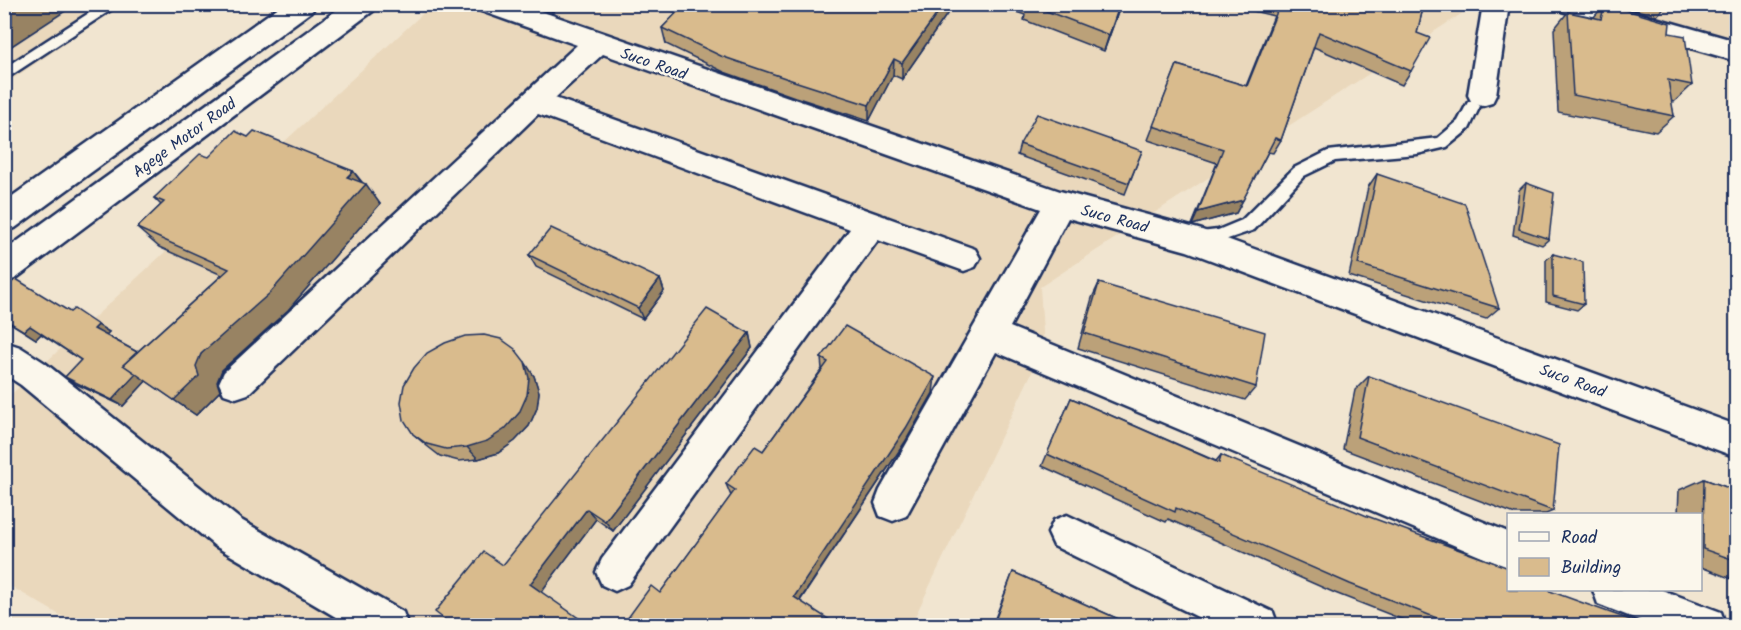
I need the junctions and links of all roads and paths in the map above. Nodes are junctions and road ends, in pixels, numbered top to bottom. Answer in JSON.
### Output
{"nodes":[{"id":1,"x":114,"y":4,"type":"edge"},
{"id":2,"x":303,"y":4,"type":"edge"},
{"id":3,"x":364,"y":4,"type":"edge"},
{"id":4,"x":490,"y":4,"type":"edge"},
{"id":5,"x":1496,"y":4,"type":"edge"},
{"id":6,"x":1571,"y":4,"type":"edge"},
{"id":7,"x":597,"y":43,"type":"junction"},
{"id":8,"x":1737,"y":51,"type":"edge"},
{"id":9,"x":4,"y":75,"type":"edge"},
{"id":10,"x":533,"y":100,"type":"junction"},
{"id":11,"x":1477,"y":100,"type":"joint"},
{"id":12,"x":1060,"y":203,"type":"junction"},
{"id":13,"x":4,"y":219,"type":"edge"},
{"id":14,"x":871,"y":225,"type":"junction"},
{"id":15,"x":1191,"y":239,"type":"junction"},
{"id":16,"x":964,"y":258,"type":"dead end"},
{"id":17,"x":4,"y":269,"type":"edge"},
{"id":18,"x":989,"y":334,"type":"junction"},
{"id":19,"x":4,"y":359,"type":"edge"},
{"id":20,"x":236,"y":383,"type":"dead end"},
{"id":21,"x":1737,"y":441,"type":"edge"},
{"id":22,"x":893,"y":503,"type":"dead end"},
{"id":23,"x":1067,"y":533,"type":"dead end"},
{"id":24,"x":1507,"y":549,"type":"edge"},
{"id":25,"x":615,"y":572,"type":"dead end"},
{"id":26,"x":1615,"y":591,"type":"edge"},
{"id":27,"x":389,"y":626,"type":"edge"},
{"id":28,"x":1259,"y":626,"type":"edge"},
{"id":29,"x":1707,"y":626,"type":"edge"}],
"edges":[{"from":1,"to":9,"type":"lane"},
{"from":2,"to":13,"type":"street"},
{"from":3,"to":17,"type":"street","name":"Agege Motor Road"},
{"from":4,"to":7,"type":"street","name":"Suco Road"},
{"from":5,"to":11,"type":"street"},
{"from":6,"to":8,"type":"street"},
{"from":7,"to":10,"type":"street"},
{"from":7,"to":12,"type":"street","name":"Suco Road"},
{"from":10,"to":14,"type":"street"},
{"from":10,"to":20,"type":"street"},
{"from":11,"to":15,"type":"lane"},
{"from":12,"to":15,"type":"street","name":"Suco Road"},
{"from":12,"to":18,"type":"street"},
{"from":14,"to":16,"type":"street"},
{"from":14,"to":25,"type":"street"},
{"from":15,"to":21,"type":"street","name":"Suco Road"},
{"from":18,"to":22,"type":"street"},
{"from":18,"to":24,"type":"street"},
{"from":19,"to":27,"type":"street"},
{"from":23,"to":28,"type":"street"},
{"from":26,"to":29,"type":"street"}]}
